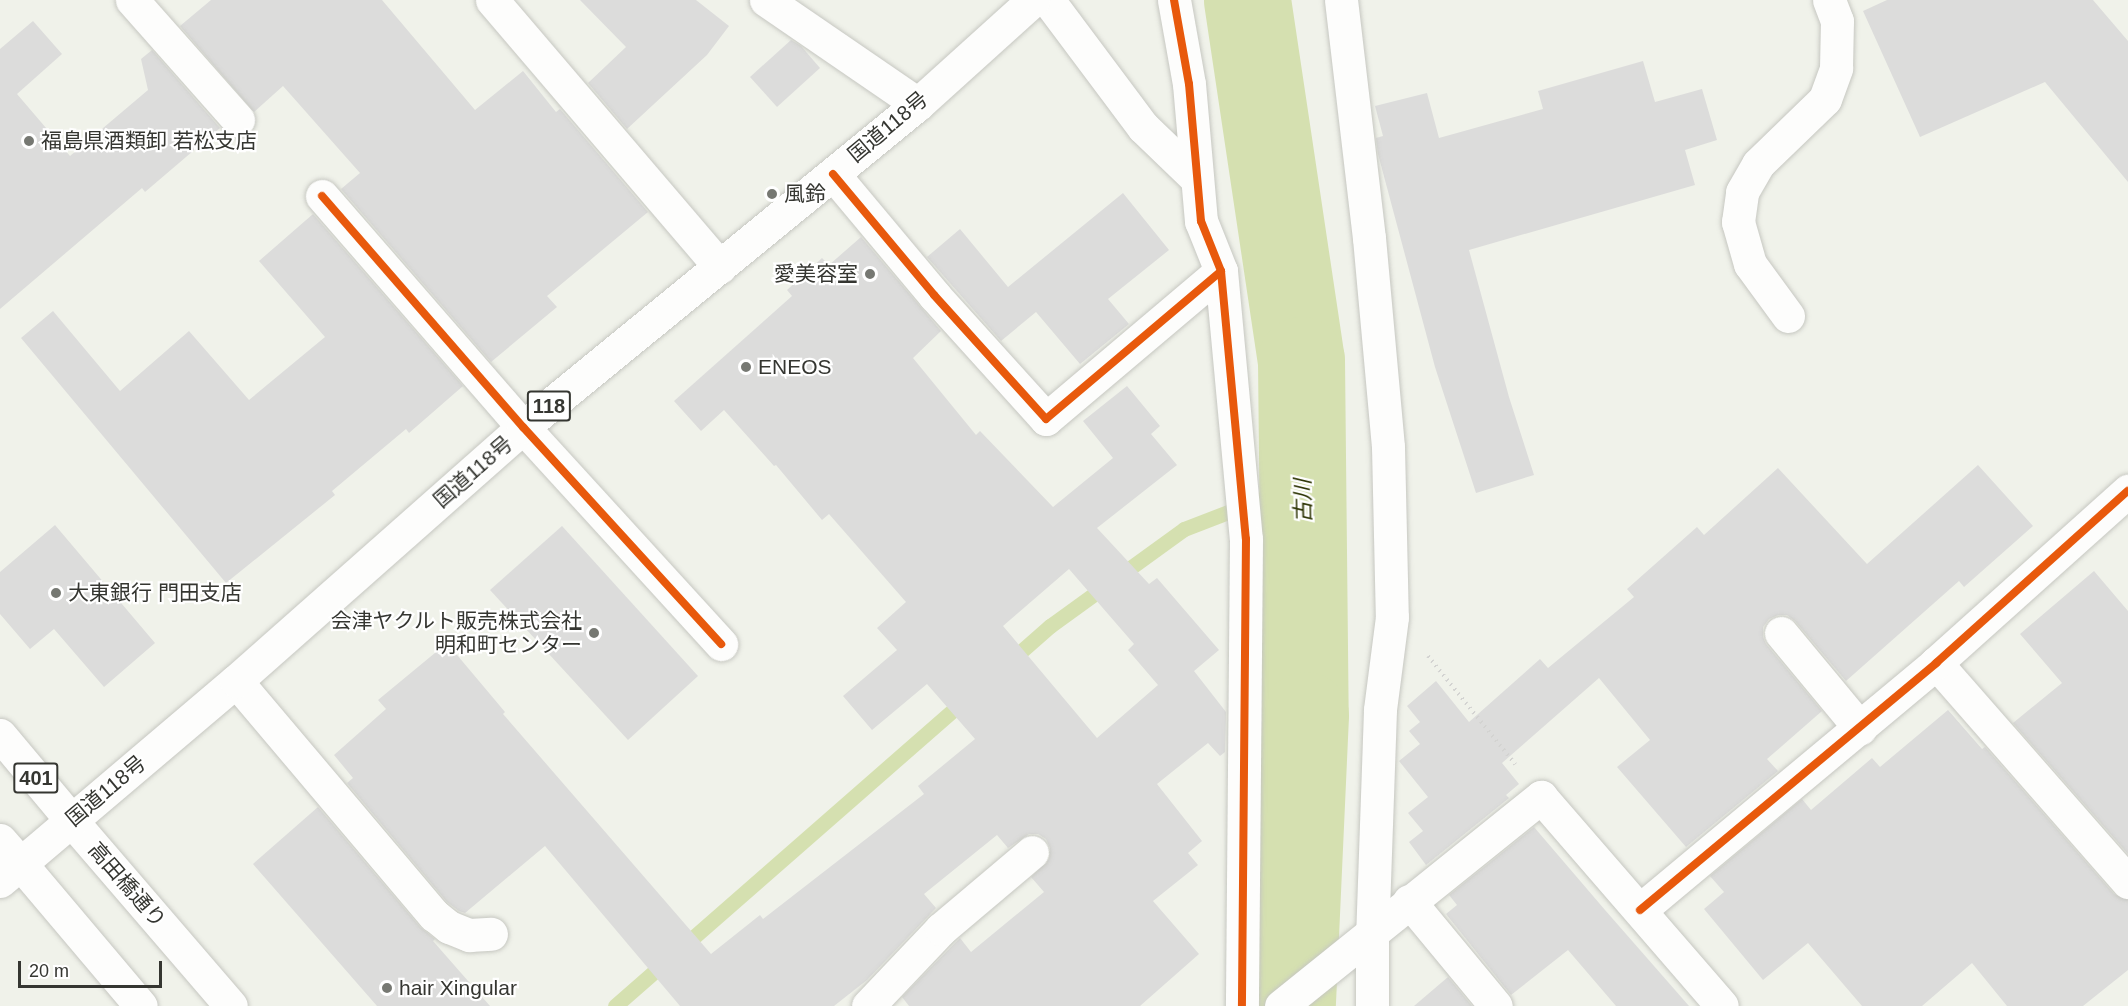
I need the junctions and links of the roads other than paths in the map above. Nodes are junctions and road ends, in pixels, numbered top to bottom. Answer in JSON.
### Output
{"nodes":[{"id":1,"x":132,"y":0,"type":"edge"},
{"id":2,"x":492,"y":0,"type":"edge"},
{"id":3,"x":766,"y":0,"type":"edge"},
{"id":4,"x":1033,"y":0,"type":"edge"},
{"id":5,"x":1048,"y":0,"type":"edge"},
{"id":6,"x":1174,"y":0,"type":"edge"},
{"id":7,"x":1341,"y":0,"type":"edge"},
{"id":8,"x":1829,"y":0,"type":"edge"},
{"id":9,"x":918,"y":104,"type":"junction"},
{"id":10,"x":238,"y":120,"type":"dead end"},
{"id":11,"x":833,"y":174,"type":"junction"},
{"id":12,"x":1197,"y":179,"type":"junction"},
{"id":13,"x":322,"y":196,"type":"dead end"},
{"id":14,"x":720,"y":267,"type":"junction"},
{"id":15,"x":1221,"y":271,"type":"junction"},
{"id":16,"x":1788,"y":316,"type":"dead end"},
{"id":17,"x":524,"y":427,"type":"junction"},
{"id":18,"x":2128,"y":491,"type":"edge"},
{"id":19,"x":1781,"y":633,"type":"dead end"},
{"id":20,"x":720,"y":644,"type":"dead end"},
{"id":21,"x":1936,"y":663,"type":"junction"},
{"id":22,"x":236,"y":681,"type":"junction"},
{"id":23,"x":1860,"y":728,"type":"junction"},
{"id":24,"x":0,"y":735,"type":"edge"},
{"id":25,"x":71,"y":820,"type":"junction"},
{"id":26,"x":1032,"y":852,"type":"dead end"},
{"id":27,"x":2122,"y":861,"type":"edge"},
{"id":28,"x":7,"y":862,"type":"edge"},
{"id":29,"x":1409,"y":901,"type":"junction"},
{"id":30,"x":1640,"y":910,"type":"junction"},
{"id":31,"x":491,"y":934,"type":"dead end"},
{"id":32,"x":1372,"y":934,"type":"junction"},
{"id":33,"x":141,"y":1006,"type":"edge"},
{"id":34,"x":231,"y":1006,"type":"edge"},
{"id":35,"x":868,"y":1006,"type":"edge"},
{"id":36,"x":1242,"y":1006,"type":"edge"},
{"id":37,"x":1281,"y":1006,"type":"edge"},
{"id":38,"x":1372,"y":1006,"type":"edge"},
{"id":39,"x":1496,"y":1006,"type":"edge"},
{"id":40,"x":1722,"y":1006,"type":"edge"}],
"edges":[{"from":1,"to":10,"type":"main road"},
{"from":2,"to":14,"type":"main road"},
{"from":3,"to":9,"type":"main road"},
{"from":4,"to":9,"type":"main road","name":"国道118号","number":"118"},
{"from":5,"to":12,"type":"main road"},
{"from":6,"to":12,"type":"main road"},
{"from":7,"to":32,"type":"main road"},
{"from":8,"to":16,"type":"main road"},
{"from":9,"to":11,"type":"main road","name":"国道118号","number":"118"},
{"from":11,"to":14,"type":"main road","name":"国道118号","number":"118"},
{"from":11,"to":15,"type":"main road"},
{"from":12,"to":15,"type":"main road"},
{"from":13,"to":17,"type":"main road"},
{"from":14,"to":17,"type":"main road","name":"国道118号","number":"118"},
{"from":15,"to":36,"type":"main road"},
{"from":17,"to":20,"type":"main road"},
{"from":17,"to":22,"type":"main road","name":"国道118号","number":"118"},
{"from":18,"to":21,"type":"main road"},
{"from":19,"to":23,"type":"main road"},
{"from":21,"to":23,"type":"main road"},
{"from":21,"to":27,"type":"main road"},
{"from":22,"to":25,"type":"main road","name":"国道118号","number":"118"},
{"from":22,"to":31,"type":"main road"},
{"from":23,"to":30,"type":"main road"},
{"from":24,"to":25,"type":"main road","name":"高田橋通り","number":"401"},
{"from":25,"to":28,"type":"main road","name":"国道118号","number":"118"},
{"from":25,"to":34,"type":"main road","name":"高田橋通り"},
{"from":26,"to":35,"type":"main road"},
{"from":28,"to":33,"type":"main road"},
{"from":29,"to":30,"type":"main road"},
{"from":29,"to":32,"type":"main road"},
{"from":29,"to":39,"type":"main road"},
{"from":30,"to":40,"type":"main road"},
{"from":32,"to":37,"type":"main road"},
{"from":32,"to":38,"type":"main road"}]}
